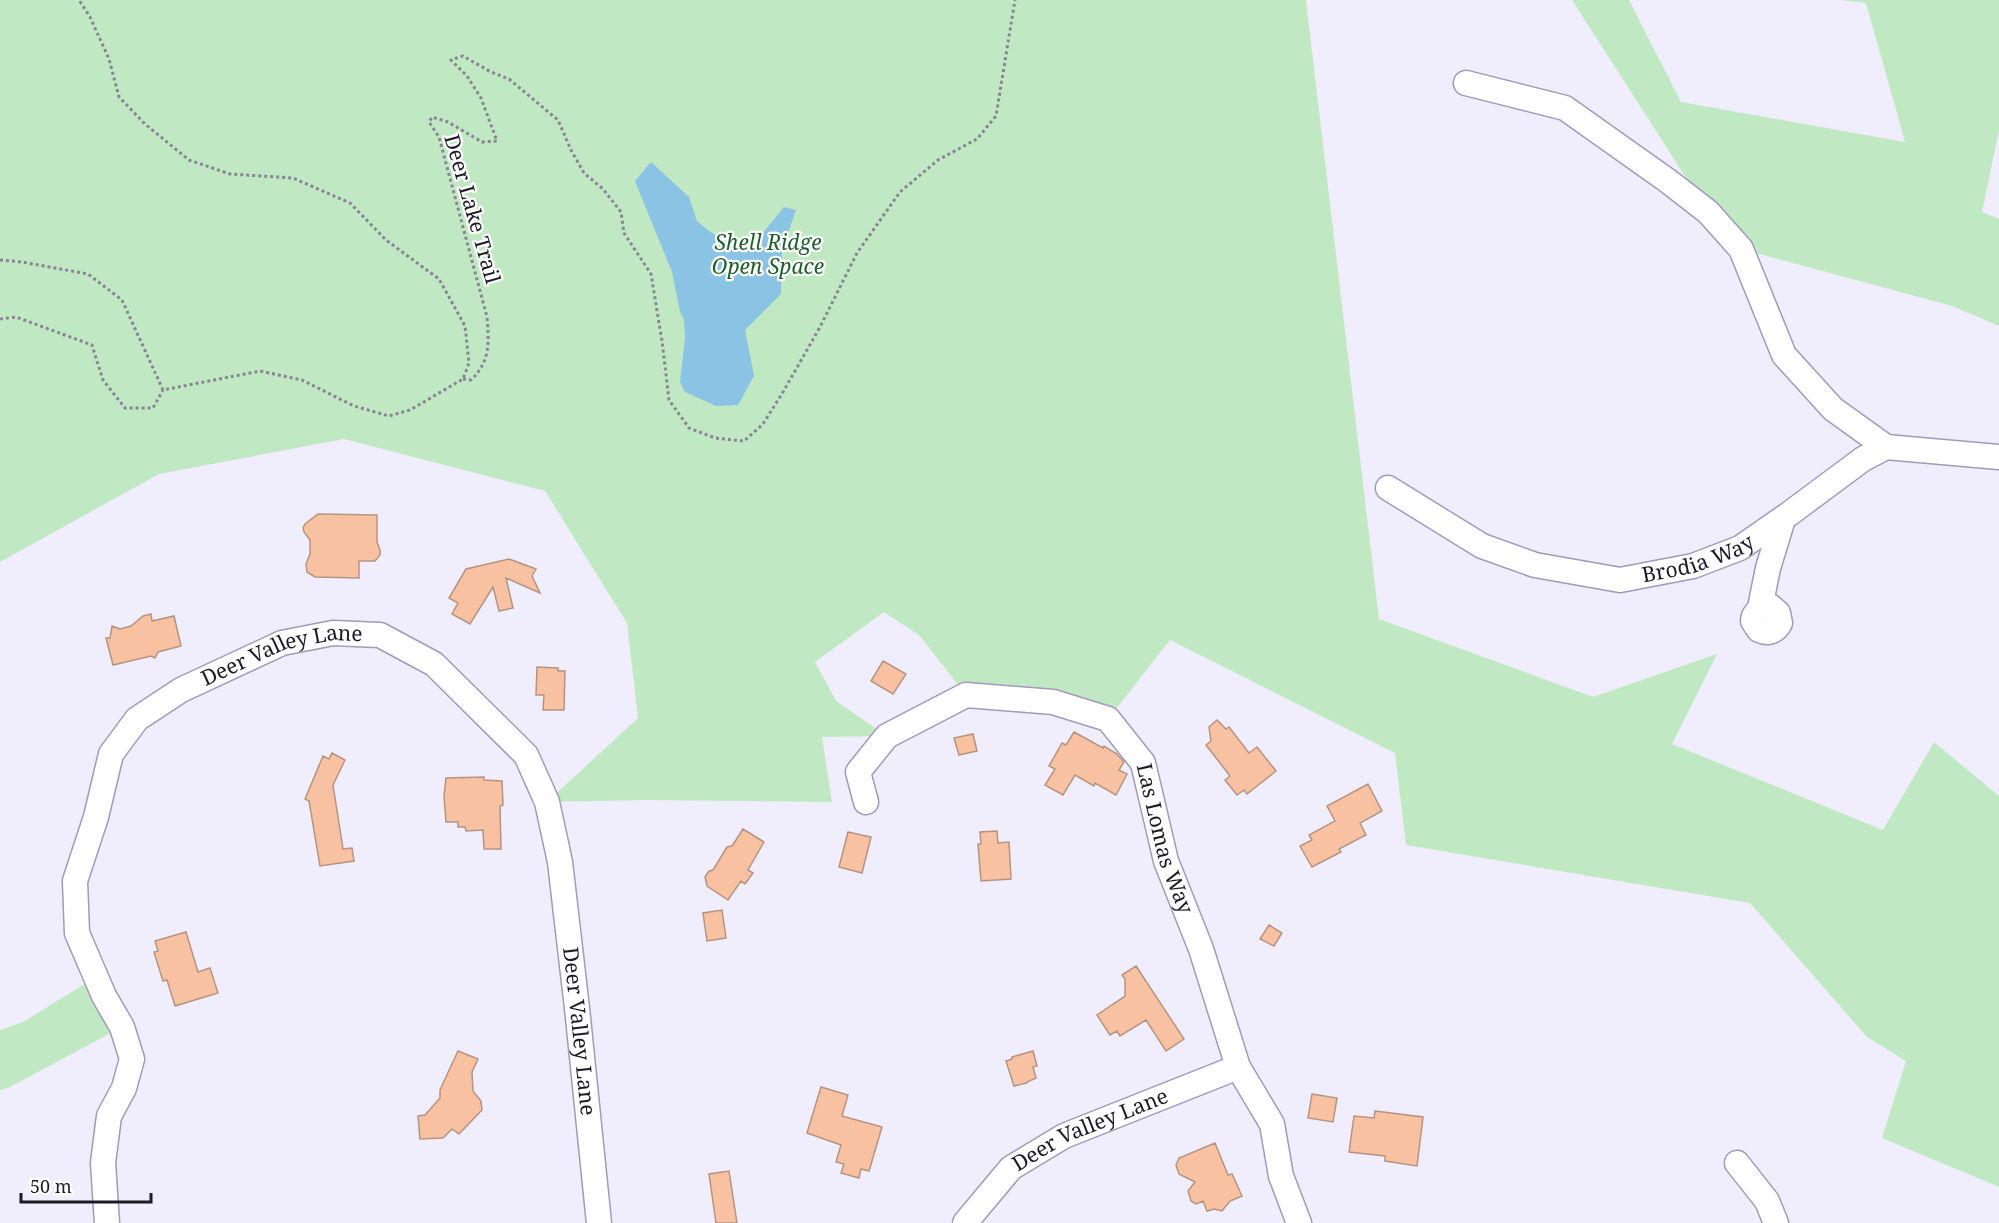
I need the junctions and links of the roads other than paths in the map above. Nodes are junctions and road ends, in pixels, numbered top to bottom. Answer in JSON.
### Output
{"nodes":[{"id":1,"x":1466,"y":83,"type":"dead end"},
{"id":2,"x":1886,"y":447,"type":"junction"},
{"id":3,"x":1999,"y":457,"type":"edge"},
{"id":4,"x":1388,"y":488,"type":"dead end"},
{"id":5,"x":1783,"y":519,"type":"junction"},
{"id":6,"x":1760,"y":608,"type":"dead end"},
{"id":7,"x":866,"y":802,"type":"dead end"},
{"id":8,"x":1238,"y":1067,"type":"junction"},
{"id":9,"x":1737,"y":1163,"type":"dead end"},
{"id":10,"x":108,"y":1223,"type":"edge"},
{"id":11,"x":599,"y":1223,"type":"edge"},
{"id":12,"x":965,"y":1223,"type":"edge"},
{"id":13,"x":1299,"y":1223,"type":"edge"},
{"id":14,"x":1776,"y":1223,"type":"edge"}],
"edges":[{"from":1,"to":2,"type":"street"},
{"from":2,"to":3,"type":"street"},
{"from":2,"to":5,"type":"street","name":"Brodia Way"},
{"from":4,"to":5,"type":"street","name":"Brodia Way"},
{"from":5,"to":6,"type":"street"},
{"from":7,"to":8,"type":"street","name":"Las Lomas Way"},
{"from":8,"to":12,"type":"street","name":"Deer Valley Lane"},
{"from":8,"to":13,"type":"street","name":"Las Lomas Way"},
{"from":9,"to":14,"type":"street"},
{"from":10,"to":11,"type":"street","name":"Deer Valley Lane"}]}
